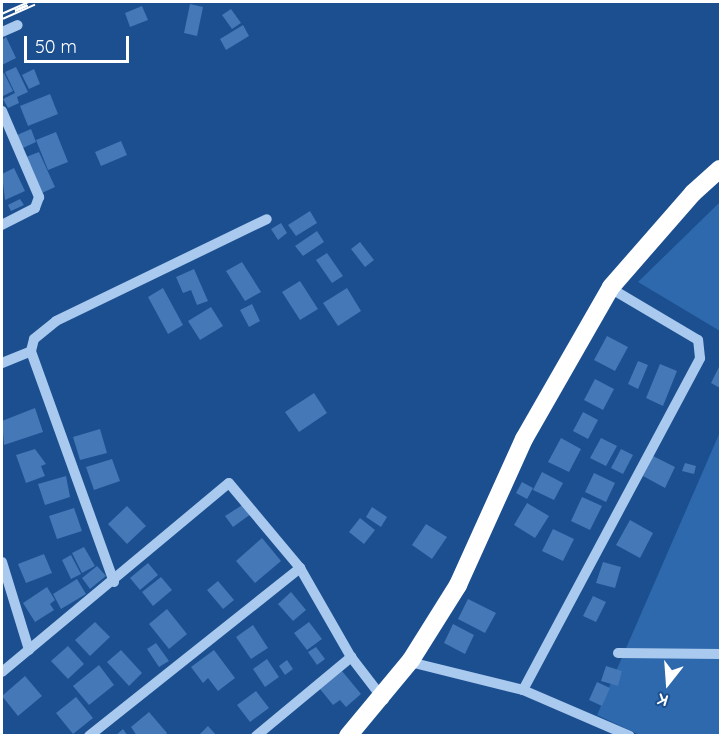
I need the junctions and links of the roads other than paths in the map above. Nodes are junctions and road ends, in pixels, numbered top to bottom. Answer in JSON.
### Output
{"nodes":[{"id":1,"x":18,"y":25,"type":"dead end"},
{"id":2,"x":2,"y":32,"type":"edge"},
{"id":3,"x":2,"y":111,"type":"edge"},
{"id":4,"x":720,"y":169,"type":"edge"},
{"id":5,"x":720,"y":176,"type":"edge"},
{"id":6,"x":267,"y":219,"type":"dead end"},
{"id":7,"x":2,"y":225,"type":"edge"},
{"id":8,"x":615,"y":291,"type":"junction"},
{"id":9,"x":31,"y":351,"type":"junction"},
{"id":10,"x":2,"y":363,"type":"edge"},
{"id":11,"x":2,"y":562,"type":"edge"},
{"id":12,"x":300,"y":568,"type":"junction"},
{"id":13,"x":114,"y":582,"type":"junction"},
{"id":14,"x":29,"y":650,"type":"junction"},
{"id":15,"x":618,"y":653,"type":"dead end"},
{"id":16,"x":720,"y":654,"type":"edge"},
{"id":17,"x":351,"y":657,"type":"junction"},
{"id":18,"x":416,"y":659,"type":"junction"},
{"id":19,"x":2,"y":672,"type":"edge"},
{"id":20,"x":523,"y":690,"type":"junction"},
{"id":21,"x":384,"y":699,"type":"junction"},
{"id":22,"x":89,"y":735,"type":"edge"},
{"id":23,"x":256,"y":735,"type":"edge"},
{"id":24,"x":348,"y":735,"type":"edge"},
{"id":25,"x":354,"y":735,"type":"edge"},
{"id":26,"x":630,"y":735,"type":"edge"}],
"edges":[{"from":1,"to":2,"type":"street"},
{"from":3,"to":7,"type":"street"},
{"from":4,"to":21,"type":"highway"},
{"from":5,"to":8,"type":"highway"},
{"from":6,"to":9,"type":"street"},
{"from":8,"to":18,"type":"highway"},
{"from":8,"to":20,"type":"street"},
{"from":9,"to":10,"type":"street"},
{"from":9,"to":13,"type":"street"},
{"from":11,"to":14,"type":"street"},
{"from":12,"to":13,"type":"street"},
{"from":12,"to":17,"type":"street"},
{"from":12,"to":22,"type":"street"},
{"from":13,"to":14,"type":"street"},
{"from":14,"to":19,"type":"street"},
{"from":15,"to":16,"type":"street"},
{"from":17,"to":21,"type":"street"},
{"from":17,"to":23,"type":"street"},
{"from":18,"to":20,"type":"street"},
{"from":18,"to":21,"type":"highway"},
{"from":20,"to":26,"type":"street"},
{"from":21,"to":24,"type":"highway"},
{"from":21,"to":25,"type":"highway"}]}
